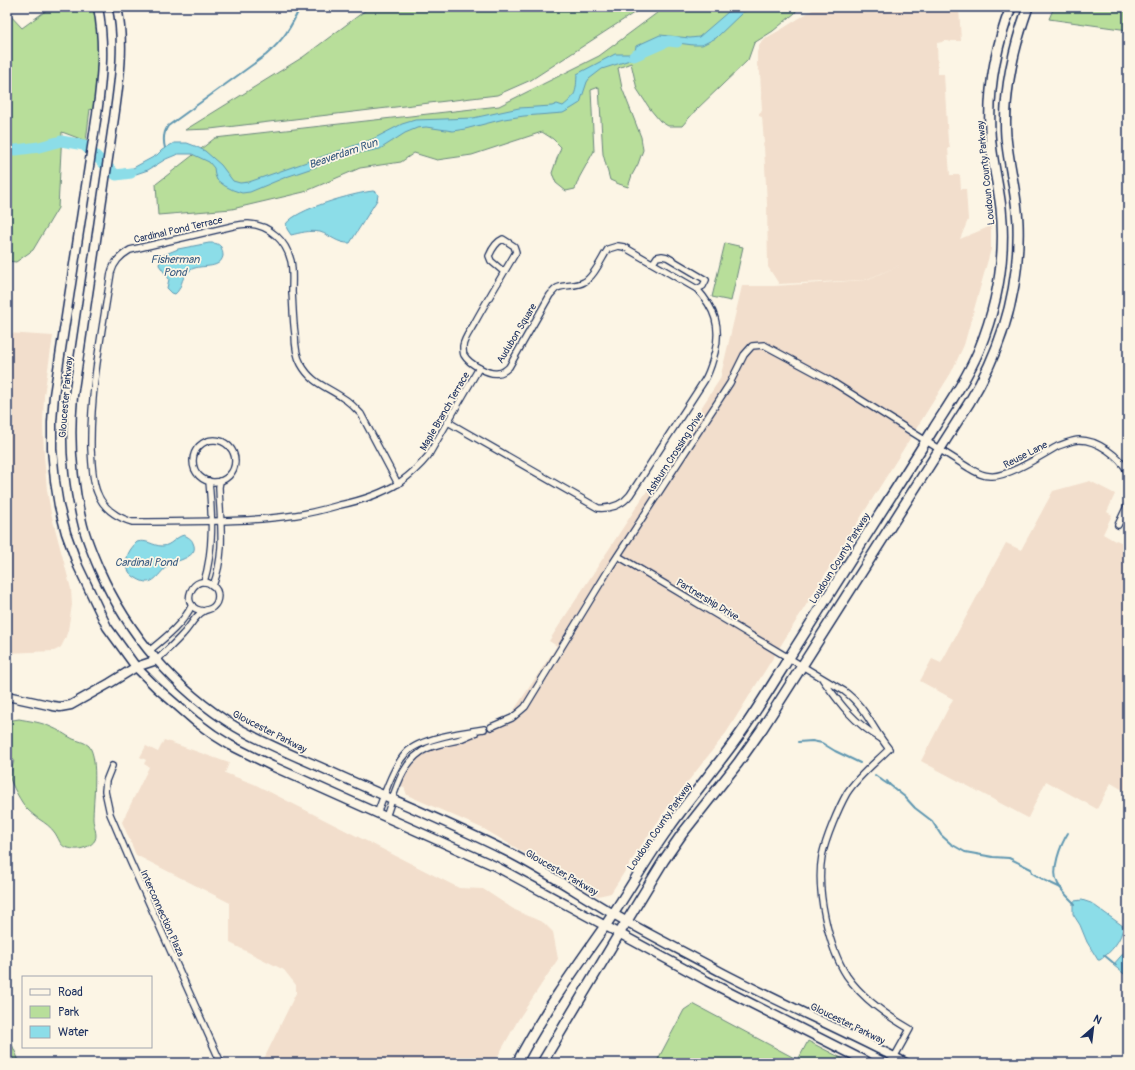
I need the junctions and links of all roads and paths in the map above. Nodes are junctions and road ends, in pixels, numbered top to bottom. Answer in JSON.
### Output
{"nodes":[{"id":1,"x":98,"y":7,"type":"edge"},
{"id":2,"x":117,"y":7,"type":"edge"},
{"id":3,"x":1011,"y":7,"type":"edge"},
{"id":4,"x":1028,"y":7,"type":"edge"},
{"id":5,"x":653,"y":263,"type":"junction"},
{"id":6,"x":504,"y":272,"type":"junction"},
{"id":7,"x":697,"y":289,"type":"junction"},
{"id":8,"x":479,"y":368,"type":"junction"},
{"id":9,"x":448,"y":422,"type":"junction"},
{"id":10,"x":926,"y":441,"type":"junction"},
{"id":11,"x":939,"y":449,"type":"junction"},
{"id":12,"x":1128,"y":472,"type":"edge"},
{"id":13,"x":209,"y":481,"type":"junction"},
{"id":14,"x":220,"y":481,"type":"junction"},
{"id":15,"x":398,"y":484,"type":"junction"},
{"id":16,"x":1128,"y":504,"type":"edge"},
{"id":17,"x":211,"y":521,"type":"junction"},
{"id":18,"x":221,"y":521,"type":"junction"},
{"id":19,"x":1118,"y":525,"type":"dead end"},
{"id":20,"x":618,"y":556,"type":"junction"},
{"id":21,"x":204,"y":582,"type":"junction"},
{"id":22,"x":213,"y":586,"type":"junction"},
{"id":23,"x":192,"y":605,"type":"junction"},
{"id":24,"x":204,"y":611,"type":"junction"},
{"id":25,"x":149,"y":651,"type":"junction"},
{"id":26,"x":789,"y":657,"type":"junction"},
{"id":27,"x":157,"y":660,"type":"junction"},
{"id":28,"x":803,"y":665,"type":"junction"},
{"id":29,"x":136,"y":667,"type":"junction"},
{"id":30,"x":822,"y":678,"type":"junction"},
{"id":31,"x":7,"y":696,"type":"edge"},
{"id":32,"x":491,"y":727,"type":"dead end"},
{"id":33,"x":880,"y":738,"type":"junction"},
{"id":34,"x":112,"y":766,"type":"dead end"},
{"id":35,"x":384,"y":796,"type":"junction"},
{"id":36,"x":392,"y":800,"type":"junction"},
{"id":37,"x":377,"y":814,"type":"junction"},
{"id":38,"x":386,"y":817,"type":"junction"},
{"id":39,"x":613,"y":913,"type":"junction"},
{"id":40,"x":627,"y":921,"type":"junction"},
{"id":41,"x":605,"y":925,"type":"junction"},
{"id":42,"x":619,"y":934,"type":"junction"},
{"id":43,"x":892,"y":1060,"type":"edge"},
{"id":44,"x":221,"y":1063,"type":"edge"},
{"id":45,"x":517,"y":1063,"type":"edge"},
{"id":46,"x":542,"y":1063,"type":"edge"},
{"id":47,"x":869,"y":1063,"type":"edge"},
{"id":48,"x":906,"y":1063,"type":"edge"}],
"edges":[{"from":1,"to":29,"type":"main road","name":"Gloucester Parkway"},
{"from":2,"to":25,"type":"main road","name":"Gloucester Parkway"},
{"from":3,"to":10,"type":"main road","name":"Loudoun County Parkway"},
{"from":4,"to":11,"type":"main road"},
{"from":5,"to":7,"type":"street","name":"Audubon Square"},
{"from":5,"to":7,"type":"street"},
{"from":5,"to":8,"type":"street","name":"Audubon Square"},
{"from":6,"to":6,"type":"street","name":"Audubon Square"},
{"from":6,"to":8,"type":"street","name":"Audubon Square"},
{"from":7,"to":9,"type":"street"},
{"from":8,"to":9,"type":"street","name":"Maple Branch Terrace"},
{"from":9,"to":15,"type":"street","name":"Maple Branch Terrace"},
{"from":10,"to":11,"type":"street","name":"Reuse Lane"},
{"from":10,"to":20,"type":"street","name":"Ashburn Crossing Drive"},
{"from":10,"to":26,"type":"main road","name":"Loudoun County Parkway"},
{"from":11,"to":12,"type":"street","name":"Reuse Lane"},
{"from":11,"to":28,"type":"main road"},
{"from":13,"to":14,"type":"street"},
{"from":13,"to":14,"type":"street"},
{"from":13,"to":17,"type":"street"},
{"from":14,"to":18,"type":"street"},
{"from":15,"to":17,"type":"street","name":"Cardinal Pond Terrace"},
{"from":15,"to":18,"type":"street","name":"Maple Branch Terrace"},
{"from":16,"to":19,"type":"street"},
{"from":17,"to":18,"type":"street","name":"Cardinal Pond Terrace"},
{"from":17,"to":21,"type":"street"},
{"from":18,"to":22,"type":"street"},
{"from":20,"to":26,"type":"street","name":"Partnership Drive"},
{"from":20,"to":32,"type":"street","name":"Ashburn Crossing Drive"},
{"from":21,"to":22,"type":"street"},
{"from":21,"to":23,"type":"street"},
{"from":22,"to":24,"type":"street"},
{"from":23,"to":24,"type":"street"},
{"from":23,"to":25,"type":"street"},
{"from":24,"to":27,"type":"street"},
{"from":25,"to":27,"type":"main road","name":"Gloucester Parkway"},
{"from":25,"to":29,"type":"main road"},
{"from":26,"to":28,"type":"street","name":"Partnership Drive"},
{"from":26,"to":39,"type":"main road","name":"Loudoun County Parkway"},
{"from":27,"to":29,"type":"main road"},
{"from":27,"to":35,"type":"main road","name":"Gloucester Parkway"},
{"from":28,"to":30,"type":"street","name":"Partnership Drive"},
{"from":28,"to":40,"type":"main road"},
{"from":29,"to":31,"type":"main road"},
{"from":29,"to":37,"type":"main road","name":"Gloucester Parkway"},
{"from":30,"to":33,"type":"street"},
{"from":30,"to":33,"type":"street","name":"Partnership Drive"},
{"from":33,"to":43,"type":"street"},
{"from":34,"to":44,"type":"street","name":"Interconnection Plaza"},
{"from":35,"to":36,"type":"main road","name":"Gloucester Parkway"},
{"from":35,"to":36,"type":"street"},
{"from":35,"to":37,"type":"street"},
{"from":36,"to":38,"type":"street"},
{"from":36,"to":39,"type":"main road","name":"Gloucester Parkway"},
{"from":37,"to":38,"type":"main road","name":"Gloucester Parkway"},
{"from":38,"to":41,"type":"main road","name":"Gloucester Parkway"},
{"from":39,"to":40,"type":"main road","name":"Gloucester Parkway"},
{"from":39,"to":41,"type":"main road","name":"Loudoun County Parkway"},
{"from":40,"to":42,"type":"main road"},
{"from":40,"to":43,"type":"main road","name":"Gloucester Parkway"},
{"from":41,"to":42,"type":"main road","name":"Gloucester Parkway"},
{"from":41,"to":45,"type":"main road","name":"Loudoun County Parkway"},
{"from":42,"to":46,"type":"main road"},
{"from":42,"to":47,"type":"main road","name":"Gloucester Parkway"},
{"from":43,"to":48,"type":"main road","name":"Gloucester Parkway"}]}
